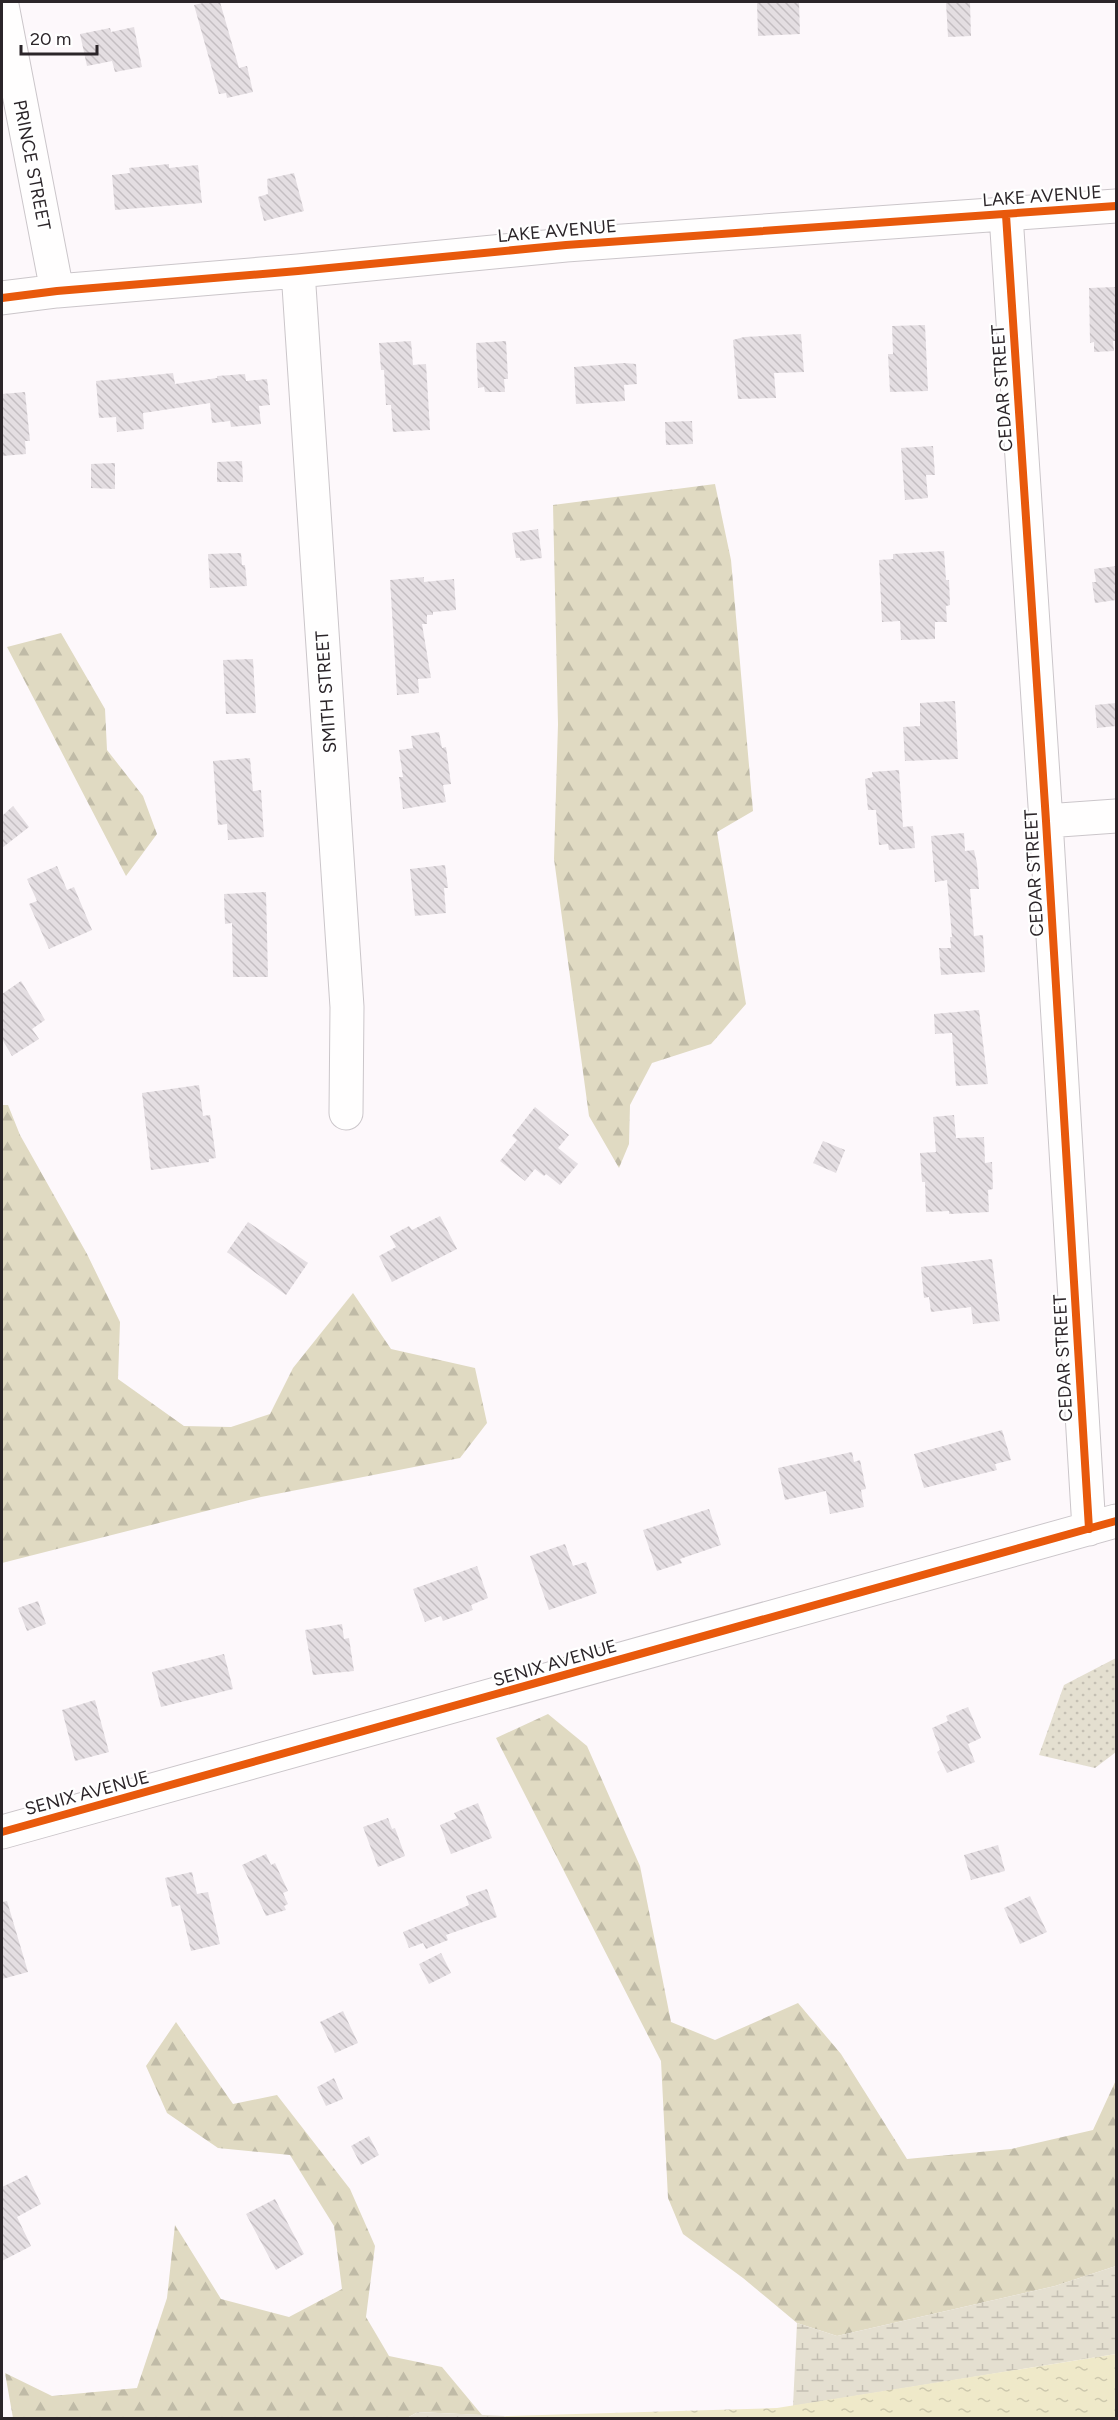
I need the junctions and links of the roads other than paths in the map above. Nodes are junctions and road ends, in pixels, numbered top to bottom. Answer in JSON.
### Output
{"nodes":[{"id":1,"x":2,"y":5,"type":"edge"},
{"id":2,"x":1116,"y":206,"type":"edge"},
{"id":3,"x":1006,"y":215,"type":"junction"},
{"id":4,"x":298,"y":272,"type":"junction"},
{"id":5,"x":57,"y":291,"type":"junction"},
{"id":6,"x":2,"y":298,"type":"edge"},
{"id":7,"x":1116,"y":816,"type":"edge"},
{"id":8,"x":1046,"y":821,"type":"junction"},
{"id":9,"x":346,"y":1113,"type":"dead end"},
{"id":10,"x":1103,"y":1525,"type":"edge"},
{"id":11,"x":2,"y":1832,"type":"edge"}],
"edges":[{"from":1,"to":5,"type":"street","name":"PRINCE STREET"},
{"from":2,"to":3,"type":"street","name":"LAKE AVENUE"},
{"from":3,"to":4,"type":"street","name":"LAKE AVENUE"},
{"from":3,"to":8,"type":"street","name":"CEDAR STREET"},
{"from":4,"to":5,"type":"street","name":"LAKE AVENUE"},
{"from":4,"to":9,"type":"street","name":"SMITH STREET"},
{"from":5,"to":6,"type":"street","name":"LAKE AVENUE"},
{"from":7,"to":8,"type":"street"},
{"from":8,"to":10,"type":"street","name":"CEDAR STREET"},
{"from":10,"to":11,"type":"street","name":"SENIX AVENUE"}]}
